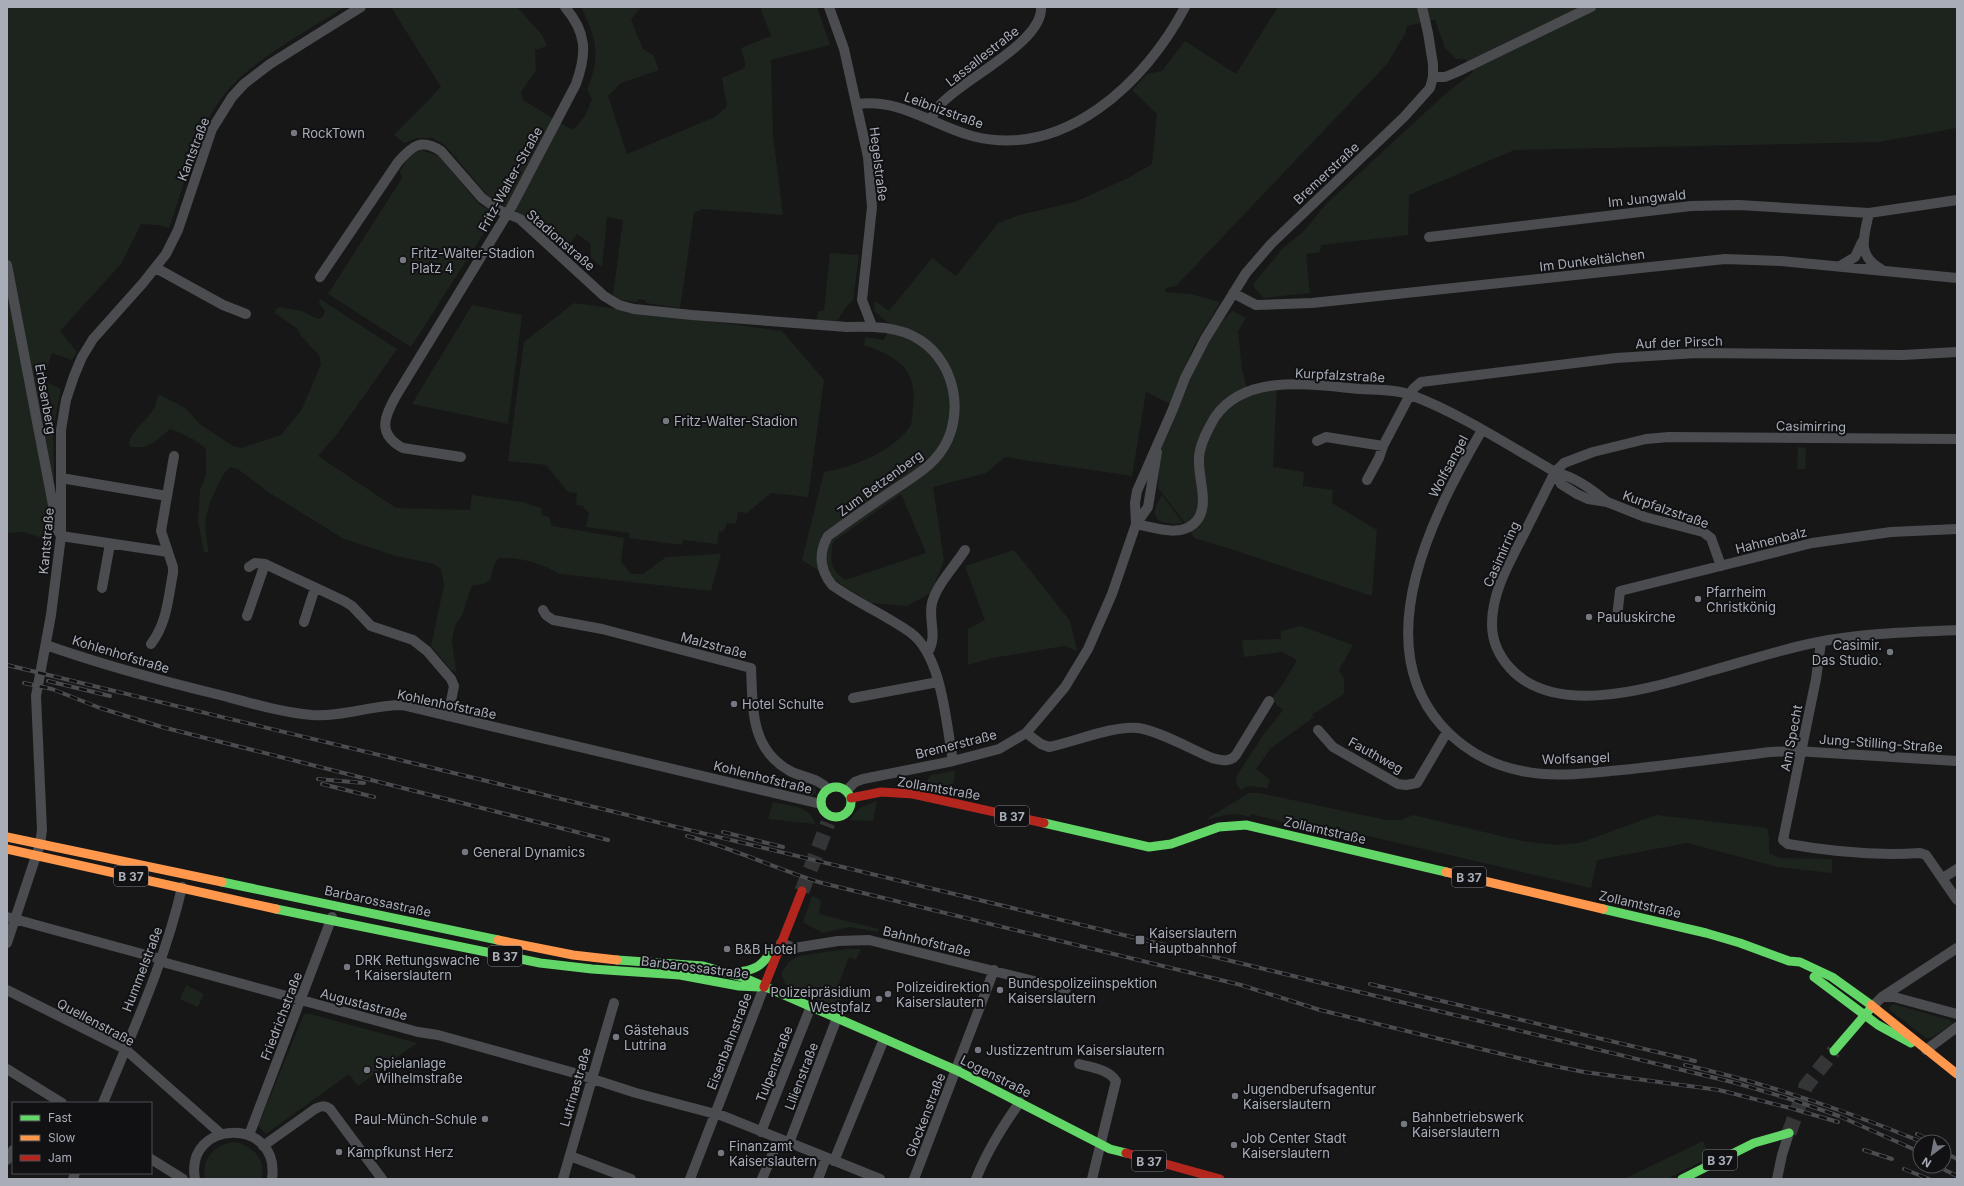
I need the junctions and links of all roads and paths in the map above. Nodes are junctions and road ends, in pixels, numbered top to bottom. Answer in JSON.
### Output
{"nodes":[{"id":1,"x":361,"y":7,"type":"edge"},
{"id":2,"x":565,"y":7,"type":"edge"},
{"id":3,"x":1041,"y":7,"type":"edge"},
{"id":4,"x":1185,"y":7,"type":"edge"},
{"id":5,"x":1422,"y":7,"type":"edge"},
{"id":6,"x":1591,"y":7,"type":"edge"},
{"id":7,"x":832,"y":8,"type":"edge"},
{"id":8,"x":1433,"y":77,"type":"junction"},
{"id":9,"x":857,"y":104,"type":"junction"},
{"id":10,"x":931,"y":120,"type":"junction"},
{"id":11,"x":1957,"y":200,"type":"edge"},
{"id":12,"x":1869,"y":213,"type":"junction"},
{"id":13,"x":508,"y":214,"type":"junction"},
{"id":14,"x":1429,"y":236,"type":"dead end"},
{"id":15,"x":1862,"y":242,"type":"junction"},
{"id":16,"x":7,"y":265,"type":"edge"},
{"id":17,"x":1839,"y":267,"type":"junction"},
{"id":18,"x":156,"y":268,"type":"junction"},
{"id":19,"x":1883,"y":270,"type":"junction"},
{"id":20,"x":320,"y":277,"type":"dead end"},
{"id":21,"x":1957,"y":278,"type":"edge"},
{"id":22,"x":1233,"y":293,"type":"junction"},
{"id":23,"x":246,"y":314,"type":"dead end"},
{"id":24,"x":872,"y":326,"type":"junction"},
{"id":25,"x":1957,"y":352,"type":"edge"},
{"id":26,"x":1410,"y":394,"type":"junction"},
{"id":27,"x":1482,"y":430,"type":"junction"},
{"id":28,"x":1957,"y":439,"type":"edge"},
{"id":29,"x":1317,"y":441,"type":"dead end"},
{"id":30,"x":1383,"y":446,"type":"junction"},
{"id":31,"x":174,"y":456,"type":"dead end"},
{"id":32,"x":461,"y":457,"type":"dead end"},
{"id":33,"x":1555,"y":472,"type":"junction"},
{"id":34,"x":61,"y":478,"type":"junction"},
{"id":35,"x":1367,"y":480,"type":"dead end"},
{"id":36,"x":167,"y":496,"type":"junction"},
{"id":37,"x":1136,"y":524,"type":"junction"},
{"id":38,"x":1957,"y":529,"type":"edge"},
{"id":39,"x":61,"y":536,"type":"junction"},
{"id":40,"x":110,"y":544,"type":"junction"},
{"id":41,"x":966,"y":550,"type":"dead end"},
{"id":42,"x":168,"y":552,"type":"junction"},
{"id":43,"x":265,"y":564,"type":"junction"},
{"id":44,"x":1721,"y":566,"type":"junction"},
{"id":45,"x":249,"y":567,"type":"dead end"},
{"id":46,"x":102,"y":588,"type":"dead end"},
{"id":47,"x":315,"y":588,"type":"junction"},
{"id":48,"x":543,"y":610,"type":"dead end"},
{"id":49,"x":247,"y":616,"type":"dead end"},
{"id":50,"x":1617,"y":617,"type":"dead end"},
{"id":51,"x":304,"y":622,"type":"dead end"},
{"id":52,"x":1957,"y":630,"type":"edge"},
{"id":53,"x":1821,"y":642,"type":"junction"},
{"id":54,"x":151,"y":644,"type":"dead end"},
{"id":55,"x":46,"y":645,"type":"junction"},
{"id":56,"x":928,"y":652,"type":"junction"},
{"id":57,"x":938,"y":682,"type":"junction"},
{"id":58,"x":853,"y":698,"type":"dead end"},
{"id":59,"x":1270,"y":701,"type":"dead end"},
{"id":60,"x":448,"y":716,"type":"junction"},
{"id":61,"x":1318,"y":730,"type":"dead end"},
{"id":62,"x":1447,"y":732,"type":"junction"},
{"id":63,"x":1026,"y":733,"type":"junction"},
{"id":64,"x":1802,"y":751,"type":"junction"},
{"id":65,"x":953,"y":761,"type":"junction"},
{"id":66,"x":1957,"y":761,"type":"edge"},
{"id":67,"x":828,"y":789,"type":"junction"},
{"id":68,"x":849,"y":794,"type":"junction"},
{"id":69,"x":821,"y":804,"type":"junction"},
{"id":70,"x":7,"y":837,"type":"edge"},
{"id":71,"x":40,"y":844,"type":"junction"},
{"id":72,"x":7,"y":849,"type":"edge"},
{"id":73,"x":36,"y":856,"type":"junction"},
{"id":74,"x":1957,"y":869,"type":"edge"},
{"id":75,"x":1943,"y":878,"type":"junction"},
{"id":76,"x":182,"y":887,"type":"junction"},
{"id":77,"x":802,"y":891,"type":"tunnel mouth"},
{"id":78,"x":1957,"y":900,"type":"edge"},
{"id":79,"x":336,"y":906,"type":"junction"},
{"id":80,"x":11,"y":919,"type":"edge"},
{"id":81,"x":331,"y":921,"type":"junction"},
{"id":82,"x":7,"y":943,"type":"edge"},
{"id":83,"x":781,"y":943,"type":"junction"},
{"id":84,"x":1957,"y":948,"type":"edge"},
{"id":85,"x":161,"y":961,"type":"junction"},
{"id":86,"x":1790,"y":961,"type":"junction"},
{"id":87,"x":994,"y":970,"type":"junction"},
{"id":88,"x":734,"y":972,"type":"junction"},
{"id":89,"x":1906,"y":982,"type":"junction"},
{"id":90,"x":764,"y":987,"type":"junction"},
{"id":91,"x":1066,"y":988,"type":"dead end"},
{"id":92,"x":7,"y":990,"type":"edge"},
{"id":93,"x":1882,"y":997,"type":"junction"},
{"id":94,"x":1905,"y":1000,"type":"junction"},
{"id":95,"x":301,"y":1001,"type":"junction"},
{"id":96,"x":614,"y":1003,"type":"dead end"},
{"id":97,"x":811,"y":1006,"type":"junction"},
{"id":98,"x":1873,"y":1006,"type":"junction"},
{"id":99,"x":1957,"y":1014,"type":"edge"},
{"id":100,"x":1865,"y":1015,"type":"junction"},
{"id":101,"x":837,"y":1018,"type":"junction"},
{"id":102,"x":1957,"y":1027,"type":"edge"},
{"id":103,"x":884,"y":1039,"type":"junction"},
{"id":104,"x":125,"y":1049,"type":"junction"},
{"id":105,"x":1926,"y":1050,"type":"junction"},
{"id":106,"x":1834,"y":1051,"type":"tunnel mouth"},
{"id":107,"x":1079,"y":1064,"type":"dead end"},
{"id":108,"x":7,"y":1069,"type":"edge"},
{"id":109,"x":956,"y":1070,"type":"junction"},
{"id":110,"x":1957,"y":1074,"type":"edge"},
{"id":111,"x":592,"y":1079,"type":"junction"},
{"id":112,"x":47,"y":1094,"type":"junction"},
{"id":113,"x":43,"y":1102,"type":"edge"},
{"id":114,"x":60,"y":1102,"type":"edge"},
{"id":115,"x":103,"y":1102,"type":"edge"},
{"id":116,"x":1020,"y":1102,"type":"junction"},
{"id":117,"x":715,"y":1114,"type":"junction"},
{"id":118,"x":761,"y":1132,"type":"junction"},
{"id":119,"x":1789,"y":1133,"type":"joint"},
{"id":120,"x":221,"y":1134,"type":"junction"},
{"id":121,"x":249,"y":1135,"type":"junction"},
{"id":122,"x":779,"y":1139,"type":"junction"},
{"id":123,"x":789,"y":1143,"type":"junction"},
{"id":124,"x":1100,"y":1144,"type":"junction"},
{"id":125,"x":263,"y":1146,"type":"junction"},
{"id":126,"x":570,"y":1156,"type":"junction"},
{"id":127,"x":830,"y":1159,"type":"junction"},
{"id":128,"x":152,"y":1160,"type":"edge"},
{"id":129,"x":183,"y":1179,"type":"edge"},
{"id":130,"x":195,"y":1179,"type":"edge"},
{"id":131,"x":272,"y":1179,"type":"edge"},
{"id":132,"x":382,"y":1179,"type":"edge"},
{"id":133,"x":563,"y":1179,"type":"edge"},
{"id":134,"x":631,"y":1179,"type":"edge"},
{"id":135,"x":690,"y":1179,"type":"edge"},
{"id":136,"x":762,"y":1179,"type":"edge"},
{"id":137,"x":818,"y":1179,"type":"edge"},
{"id":138,"x":880,"y":1179,"type":"edge"},
{"id":139,"x":914,"y":1179,"type":"edge"},
{"id":140,"x":976,"y":1179,"type":"edge"},
{"id":141,"x":1092,"y":1179,"type":"edge"},
{"id":142,"x":1220,"y":1179,"type":"edge"},
{"id":143,"x":1682,"y":1179,"type":"edge"},
{"id":144,"x":1777,"y":1179,"type":"edge"}],
"edges":[{"from":1,"to":18,"type":"street","name":"Kantstraße"},
{"from":2,"to":13,"type":"street","name":"Fritz-Walter-Straße"},
{"from":3,"to":10,"type":"street","name":"Lassallestraße"},
{"from":4,"to":10,"type":"street","name":"Leibnizstraße"},
{"from":5,"to":8,"type":"street"},
{"from":6,"to":8,"type":"street"},
{"from":7,"to":9,"type":"street","name":"Hegelstraße"},
{"from":8,"to":22,"type":"street","name":"Bremerstraße"},
{"from":9,"to":10,"type":"street","name":"Leibnizstraße"},
{"from":9,"to":24,"type":"street","name":"Hegelstraße"},
{"from":11,"to":12,"type":"street","name":"Im Jungwald"},
{"from":12,"to":14,"type":"street","name":"Im Jungwald"},
{"from":12,"to":15,"type":"street"},
{"from":13,"to":20,"type":"street","name":"Stadionstraße"},
{"from":13,"to":24,"type":"street","name":"Stadionstraße"},
{"from":13,"to":32,"type":"street","name":"Fritz-Walter-Straße"},
{"from":15,"to":17,"type":"street"},
{"from":15,"to":19,"type":"street"},
{"from":16,"to":39,"type":"street","name":"Erbsenberg"},
{"from":17,"to":19,"type":"street","name":"Im Dunkeltälchen"},
{"from":17,"to":22,"type":"street","name":"Im Dunkeltälchen"},
{"from":18,"to":23,"type":"street"},
{"from":18,"to":34,"type":"street","name":"Kantstraße"},
{"from":19,"to":21,"type":"street","name":"Im Dunkeltälchen"},
{"from":22,"to":37,"type":"street","name":"Bremerstraße"},
{"from":24,"to":56,"type":"street","name":"Zum Betzenberg"},
{"from":25,"to":26,"type":"street","name":"Auf der Pirsch"},
{"from":26,"to":27,"type":"street","name":"Kurpfalzstraße"},
{"from":26,"to":30,"type":"street"},
{"from":26,"to":37,"type":"street","name":"Kurpfalzstraße"},
{"from":27,"to":33,"type":"street","name":"Kurpfalzstraße"},
{"from":27,"to":62,"type":"street","name":"Wolfsangel"},
{"from":28,"to":33,"type":"street","name":"Casimirring"},
{"from":29,"to":30,"type":"street"},
{"from":30,"to":35,"type":"street"},
{"from":31,"to":36,"type":"street"},
{"from":33,"to":44,"type":"street","name":"Kurpfalzstraße"},
{"from":33,"to":53,"type":"street","name":"Casimirring"},
{"from":34,"to":36,"type":"street"},
{"from":34,"to":39,"type":"street","name":"Kantstraße"},
{"from":36,"to":42,"type":"street"},
{"from":37,"to":63,"type":"street","name":"Bremerstraße"},
{"from":38,"to":44,"type":"street","name":"Hahnenbalz"},
{"from":39,"to":40,"type":"street"},
{"from":39,"to":55,"type":"street","name":"Kantstraße"},
{"from":40,"to":42,"type":"street"},
{"from":40,"to":46,"type":"street"},
{"from":41,"to":56,"type":"street"},
{"from":42,"to":54,"type":"street"},
{"from":43,"to":45,"type":"street"},
{"from":43,"to":47,"type":"street"},
{"from":43,"to":49,"type":"street"},
{"from":44,"to":50,"type":"street","name":"Hahnenbalz"},
{"from":47,"to":51,"type":"street"},
{"from":47,"to":60,"type":"street"},
{"from":48,"to":67,"type":"street","name":"Malzstraße"},
{"from":52,"to":53,"type":"street","name":"Casimirring"},
{"from":53,"to":64,"type":"street","name":"Am Specht"},
{"from":55,"to":60,"type":"street","name":"Kohlenhofstraße"},
{"from":55,"to":71,"type":"street","name":"Kantstraße"},
{"from":56,"to":57,"type":"street","name":"Zum Betzenberg"},
{"from":57,"to":58,"type":"street"},
{"from":57,"to":65,"type":"street","name":"Zum Betzenberg"},
{"from":59,"to":63,"type":"street"},
{"from":60,"to":69,"type":"street","name":"Kohlenhofstraße"},
{"from":61,"to":62,"type":"street","name":"Fauthweg"},
{"from":62,"to":64,"type":"street","name":"Wolfsangel"},
{"from":63,"to":65,"type":"street","name":"Bremerstraße"},
{"from":64,"to":66,"type":"street","name":"Jung-Stilling-Straße"},
{"from":64,"to":75,"type":"street","name":"Am Specht"},
{"from":65,"to":68,"type":"street","name":"Bremerstraße"},
{"from":67,"to":68,"type":"main road"},
{"from":67,"to":69,"type":"main road"},
{"from":68,"to":69,"type":"main road"},
{"from":68,"to":86,"type":"main road","name":"Zollamtstraße","number":"B 37"},
{"from":70,"to":71,"type":"main road","name":"Barbarossastraße","number":"B 37"},
{"from":71,"to":73,"type":"street","name":"Kantstraße"},
{"from":71,"to":79,"type":"main road","name":"Barbarossastraße","number":"B 37"},
{"from":72,"to":73,"type":"main road","name":"Barbarossastraße","number":"B 37"},
{"from":73,"to":76,"type":"main road","name":"Barbarossastraße","number":"B 37"},
{"from":73,"to":80,"type":"street","name":"Kantstraße"},
{"from":74,"to":75,"type":"street"},
{"from":75,"to":78,"type":"street"},
{"from":76,"to":81,"type":"main road","name":"Barbarossastraße","number":"B 37"},
{"from":76,"to":85,"type":"street","name":"Hummelstraße"},
{"from":77,"to":83,"type":"main road","name":"Eisenbahnstraße","number":"B 37"},
{"from":79,"to":81,"type":"street","name":"Friedrichstraße"},
{"from":79,"to":88,"type":"main road","name":"Barbarossastraße","number":"B 37"},
{"from":80,"to":82,"type":"street","name":"Kantstraße"},
{"from":80,"to":85,"type":"street","name":"Augustastraße"},
{"from":81,"to":90,"type":"main road","name":"Barbarossastraße","number":"B 37"},
{"from":81,"to":95,"type":"street","name":"Friedrichstraße"},
{"from":83,"to":87,"type":"street","name":"Bahnhofstraße"},
{"from":83,"to":88,"type":"main road","number":"B 37"},
{"from":83,"to":90,"type":"main road","name":"Eisenbahnstraße","number":"B 37"},
{"from":84,"to":89,"type":"street"},
{"from":85,"to":95,"type":"street","name":"Augustastraße"},
{"from":85,"to":104,"type":"street","name":"Hummelstraße"},
{"from":86,"to":98,"type":"main road","name":"Zollamtstraße","number":"B 37"},
{"from":86,"to":100,"type":"main road","name":"Zollamtstraße","number":"B 37"},
{"from":87,"to":91,"type":"street","name":"Bahnhofstraße"},
{"from":87,"to":109,"type":"street","name":"Glockenstraße"},
{"from":88,"to":90,"type":"main road","name":"Barbarossastraße","number":"B 37"},
{"from":89,"to":93,"type":"street"},
{"from":89,"to":94,"type":"street"},
{"from":90,"to":97,"type":"main road","name":"Logenstraße","number":"B 37"},
{"from":90,"to":117,"type":"street","name":"Eisenbahnstraße"},
{"from":92,"to":104,"type":"street","name":"Quellenstraße"},
{"from":93,"to":94,"type":"street"},
{"from":93,"to":98,"type":"street"},
{"from":94,"to":99,"type":"street"},
{"from":95,"to":111,"type":"street","name":"Augustastraße"},
{"from":95,"to":121,"type":"street","name":"Friedrichstraße"},
{"from":96,"to":111,"type":"street","name":"Lutrinastraße"},
{"from":97,"to":101,"type":"main road","name":"Logenstraße","number":"B 37"},
{"from":97,"to":118,"type":"street","name":"Tulpenstraße"},
{"from":98,"to":100,"type":"main road"},
{"from":98,"to":105,"type":"main road","number":"B 37"},
{"from":100,"to":105,"type":"main road","number":"B 37"},
{"from":100,"to":106,"type":"main road"},
{"from":101,"to":103,"type":"main road","name":"Logenstraße","number":"B 37"},
{"from":101,"to":123,"type":"street","name":"Lilienstraße"},
{"from":102,"to":105,"type":"street"},
{"from":103,"to":109,"type":"main road","name":"Logenstraße","number":"B 37"},
{"from":103,"to":127,"type":"street"},
{"from":104,"to":115,"type":"street","name":"Hummelstraße"},
{"from":104,"to":120,"type":"street","name":"Quellenstraße"},
{"from":105,"to":110,"type":"main road","number":"B 37"},
{"from":107,"to":124,"type":"street"},
{"from":108,"to":112,"type":"street"},
{"from":109,"to":116,"type":"main road","name":"Logenstraße","number":"B 37"},
{"from":109,"to":139,"type":"street","name":"Glockenstraße"},
{"from":111,"to":117,"type":"street","name":"Augustastraße"},
{"from":111,"to":126,"type":"street","name":"Lutrinastraße"},
{"from":112,"to":113,"type":"street"},
{"from":112,"to":114,"type":"street"},
{"from":116,"to":124,"type":"main road","name":"Logenstraße","number":"B 37"},
{"from":116,"to":140,"type":"street"},
{"from":117,"to":118,"type":"street","name":"Augustastraße"},
{"from":117,"to":135,"type":"street","name":"Eisenbahnstraße"},
{"from":118,"to":122,"type":"street","name":"Augustastraße"},
{"from":119,"to":143,"type":"main road","number":"B 37"},
{"from":119,"to":144,"type":"street"},
{"from":120,"to":121,"type":"street"},
{"from":120,"to":130,"type":"street"},
{"from":121,"to":125,"type":"street"},
{"from":122,"to":123,"type":"street","name":"Augustastraße"},
{"from":122,"to":136,"type":"street"},
{"from":123,"to":127,"type":"street","name":"Augustastraße"},
{"from":124,"to":141,"type":"street"},
{"from":124,"to":142,"type":"main road","name":"Logenstraße","number":"B 37"},
{"from":125,"to":131,"type":"street"},
{"from":125,"to":132,"type":"street"},
{"from":126,"to":133,"type":"street","name":"Lutrinastraße"},
{"from":126,"to":134,"type":"street"},
{"from":127,"to":137,"type":"street"},
{"from":127,"to":138,"type":"street","name":"Augustastraße"},
{"from":128,"to":129,"type":"street"}]}
